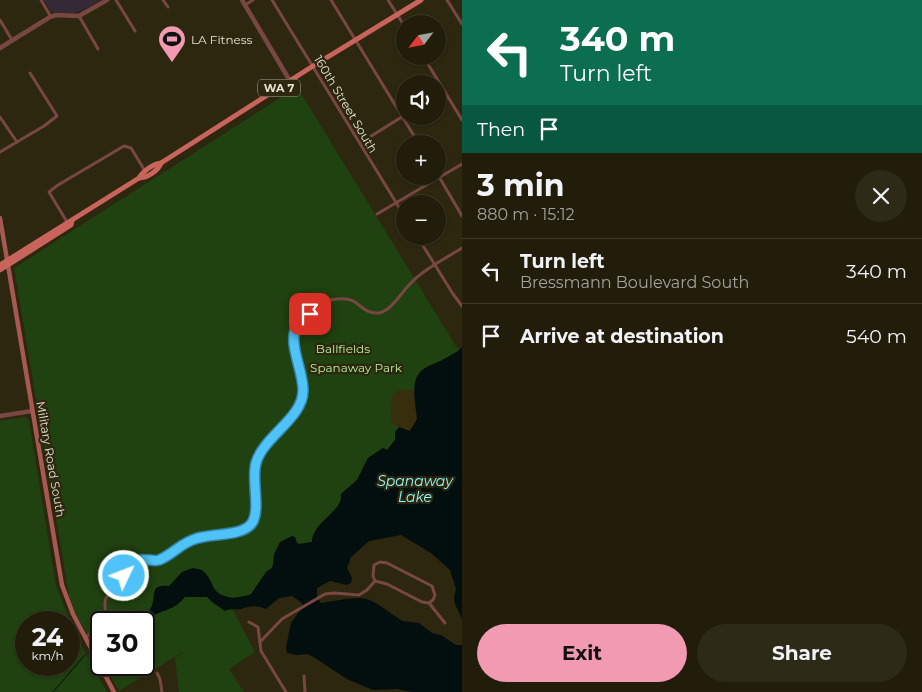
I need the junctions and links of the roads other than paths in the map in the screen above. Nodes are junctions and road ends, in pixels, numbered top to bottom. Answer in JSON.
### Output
{"nodes":[{"id":1,"x":41,"y":0,"type":"edge"},
{"id":2,"x":107,"y":0,"type":"edge"},
{"id":3,"x":116,"y":0,"type":"edge"},
{"id":4,"x":163,"y":0,"type":"edge"},
{"id":5,"x":242,"y":0,"type":"edge"},
{"id":6,"x":253,"y":0,"type":"edge"},
{"id":7,"x":272,"y":0,"type":"edge"},
{"id":8,"x":330,"y":0,"type":"edge"},
{"id":9,"x":388,"y":0,"type":"edge"},
{"id":10,"x":421,"y":0,"type":"edge"},
{"id":11,"x":447,"y":0,"type":"edge"},
{"id":12,"x":245,"y":5,"type":"junction"},
{"id":13,"x":168,"y":7,"type":"dead end"},
{"id":14,"x":397,"y":14,"type":"junction"},
{"id":15,"x":79,"y":16,"type":"junction"},
{"id":16,"x":51,"y":17,"type":"junction"},
{"id":17,"x":0,"y":20,"type":"edge"},
{"id":18,"x":462,"y":24,"type":"edge"},
{"id":19,"x":135,"y":31,"type":"dead end"},
{"id":20,"x":12,"y":40,"type":"junction"},
{"id":21,"x":355,"y":40,"type":"junction"},
{"id":22,"x":0,"y":48,"type":"edge"},
{"id":23,"x":98,"y":49,"type":"dead end"},
{"id":24,"x":313,"y":66,"type":"junction"},
{"id":25,"x":30,"y":73,"type":"dead end"},
{"id":26,"x":290,"y":81,"type":"junction"},
{"id":27,"x":446,"y":94,"type":"edge"},
{"id":28,"x":396,"y":105,"type":"edge"},
{"id":29,"x":0,"y":117,"type":"edge"},
{"id":30,"x":396,"y":120,"type":"edge"},
{"id":31,"x":462,"y":120,"type":"edge"},
{"id":32,"x":17,"y":142,"type":"junction"},
{"id":33,"x":360,"y":143,"type":"junction"},
{"id":34,"x":0,"y":152,"type":"edge"},
{"id":35,"x":161,"y":164,"type":"junction"},
{"id":36,"x":462,"y":164,"type":"edge"},
{"id":37,"x":145,"y":172,"type":"junction"},
{"id":38,"x":446,"y":172,"type":"edge"},
{"id":39,"x":139,"y":178,"type":"junction"},
{"id":40,"x":423,"y":185,"type":"edge"},
{"id":41,"x":443,"y":185,"type":"edge"},
{"id":42,"x":407,"y":195,"type":"edge"},
{"id":43,"x":396,"y":202,"type":"joint"},
{"id":44,"x":377,"y":214,"type":"dead end"},
{"id":45,"x":462,"y":216,"type":"edge"},
{"id":46,"x":0,"y":218,"type":"edge"},
{"id":47,"x":69,"y":222,"type":"junction"},
{"id":48,"x":423,"y":245,"type":"edge"},
{"id":49,"x":462,"y":248,"type":"edge"},
{"id":50,"x":8,"y":262,"type":"junction"},
{"id":51,"x":0,"y":265,"type":"edge"},
{"id":52,"x":435,"y":265,"type":"junction"},
{"id":53,"x":0,"y":270,"type":"edge"},
{"id":54,"x":462,"y":306,"type":"edge"},
{"id":55,"x":32,"y":411,"type":"junction"},
{"id":56,"x":0,"y":416,"type":"edge"},
{"id":57,"x":375,"y":581,"type":"junction"},
{"id":58,"x":428,"y":603,"type":"junction"},
{"id":59,"x":106,"y":611,"type":"edge"},
{"id":60,"x":249,"y":622,"type":"dead end"},
{"id":61,"x":445,"y":623,"type":"dead end"},
{"id":62,"x":90,"y":634,"type":"edge"},
{"id":63,"x":85,"y":638,"type":"junction"},
{"id":64,"x":260,"y":642,"type":"junction"},
{"id":65,"x":156,"y":673,"type":"dead end"},
{"id":66,"x":304,"y":676,"type":"dead end"},
{"id":67,"x":114,"y":692,"type":"edge"},
{"id":68,"x":162,"y":692,"type":"edge"},
{"id":69,"x":286,"y":692,"type":"edge"},
{"id":70,"x":305,"y":692,"type":"edge"}],
"edges":[{"from":1,"to":16,"type":"street"},
{"from":2,"to":15,"type":"street"},
{"from":3,"to":19,"type":"street"},
{"from":4,"to":13,"type":"street"},
{"from":5,"to":12,"type":"street"},
{"from":6,"to":12,"type":"street"},
{"from":7,"to":24,"type":"street","name":"160th Street South"},
{"from":8,"to":21,"type":"street"},
{"from":9,"to":14,"type":"street"},
{"from":10,"to":14,"type":"main road","number":"WA 7"},
{"from":11,"to":18,"type":"street"},
{"from":12,"to":26,"type":"street"},
{"from":14,"to":21,"type":"main road","number":"WA 7"},
{"from":15,"to":16,"type":"street"},
{"from":15,"to":23,"type":"street"},
{"from":16,"to":20,"type":"street"},
{"from":17,"to":20,"type":"street"},
{"from":20,"to":22,"type":"street"},
{"from":21,"to":24,"type":"main road","number":"WA 7"},
{"from":21,"to":28,"type":"street"},
{"from":24,"to":26,"type":"main road","number":"WA 7"},
{"from":24,"to":33,"type":"street","name":"160th Street South"},
{"from":25,"to":32,"type":"street"},
{"from":26,"to":35,"type":"main road","number":"WA 7"},
{"from":27,"to":31,"type":"street"},
{"from":29,"to":32,"type":"street"},
{"from":30,"to":33,"type":"street"},
{"from":32,"to":34,"type":"street"},
{"from":33,"to":43,"type":"street","name":"160th Street South"},
{"from":35,"to":37,"type":"main road","number":"WA 7"},
{"from":35,"to":39,"type":"main road","number":"WA 7"},
{"from":36,"to":38,"type":"street"},
{"from":37,"to":39,"type":"main road","number":"WA 7"},
{"from":37,"to":47,"type":"street"},
{"from":39,"to":47,"type":"main road","number":"WA 7"},
{"from":40,"to":42,"type":"street"},
{"from":41,"to":45,"type":"street"},
{"from":43,"to":44,"type":"street"},
{"from":46,"to":50,"type":"main road","name":"Military Road South"},
{"from":47,"to":50,"type":"main road","number":"WA 7"},
{"from":48,"to":52,"type":"street"},
{"from":49,"to":52,"type":"street"},
{"from":50,"to":51,"type":"main road","number":"WA 7"},
{"from":50,"to":53,"type":"main road","number":"WA 7"},
{"from":50,"to":55,"type":"main road","name":"Military Road South"},
{"from":52,"to":54,"type":"street"},
{"from":52,"to":59,"type":"street"},
{"from":55,"to":56,"type":"street"},
{"from":55,"to":63,"type":"main road","name":"Military Road South"},
{"from":57,"to":58,"type":"street"},
{"from":57,"to":58,"type":"street"},
{"from":57,"to":64,"type":"street"},
{"from":58,"to":61,"type":"street"},
{"from":60,"to":64,"type":"street"},
{"from":62,"to":63,"type":"street"},
{"from":63,"to":67,"type":"main road","name":"Military Road South"},
{"from":64,"to":69,"type":"street"},
{"from":65,"to":68,"type":"street"},
{"from":66,"to":70,"type":"street"}]}
